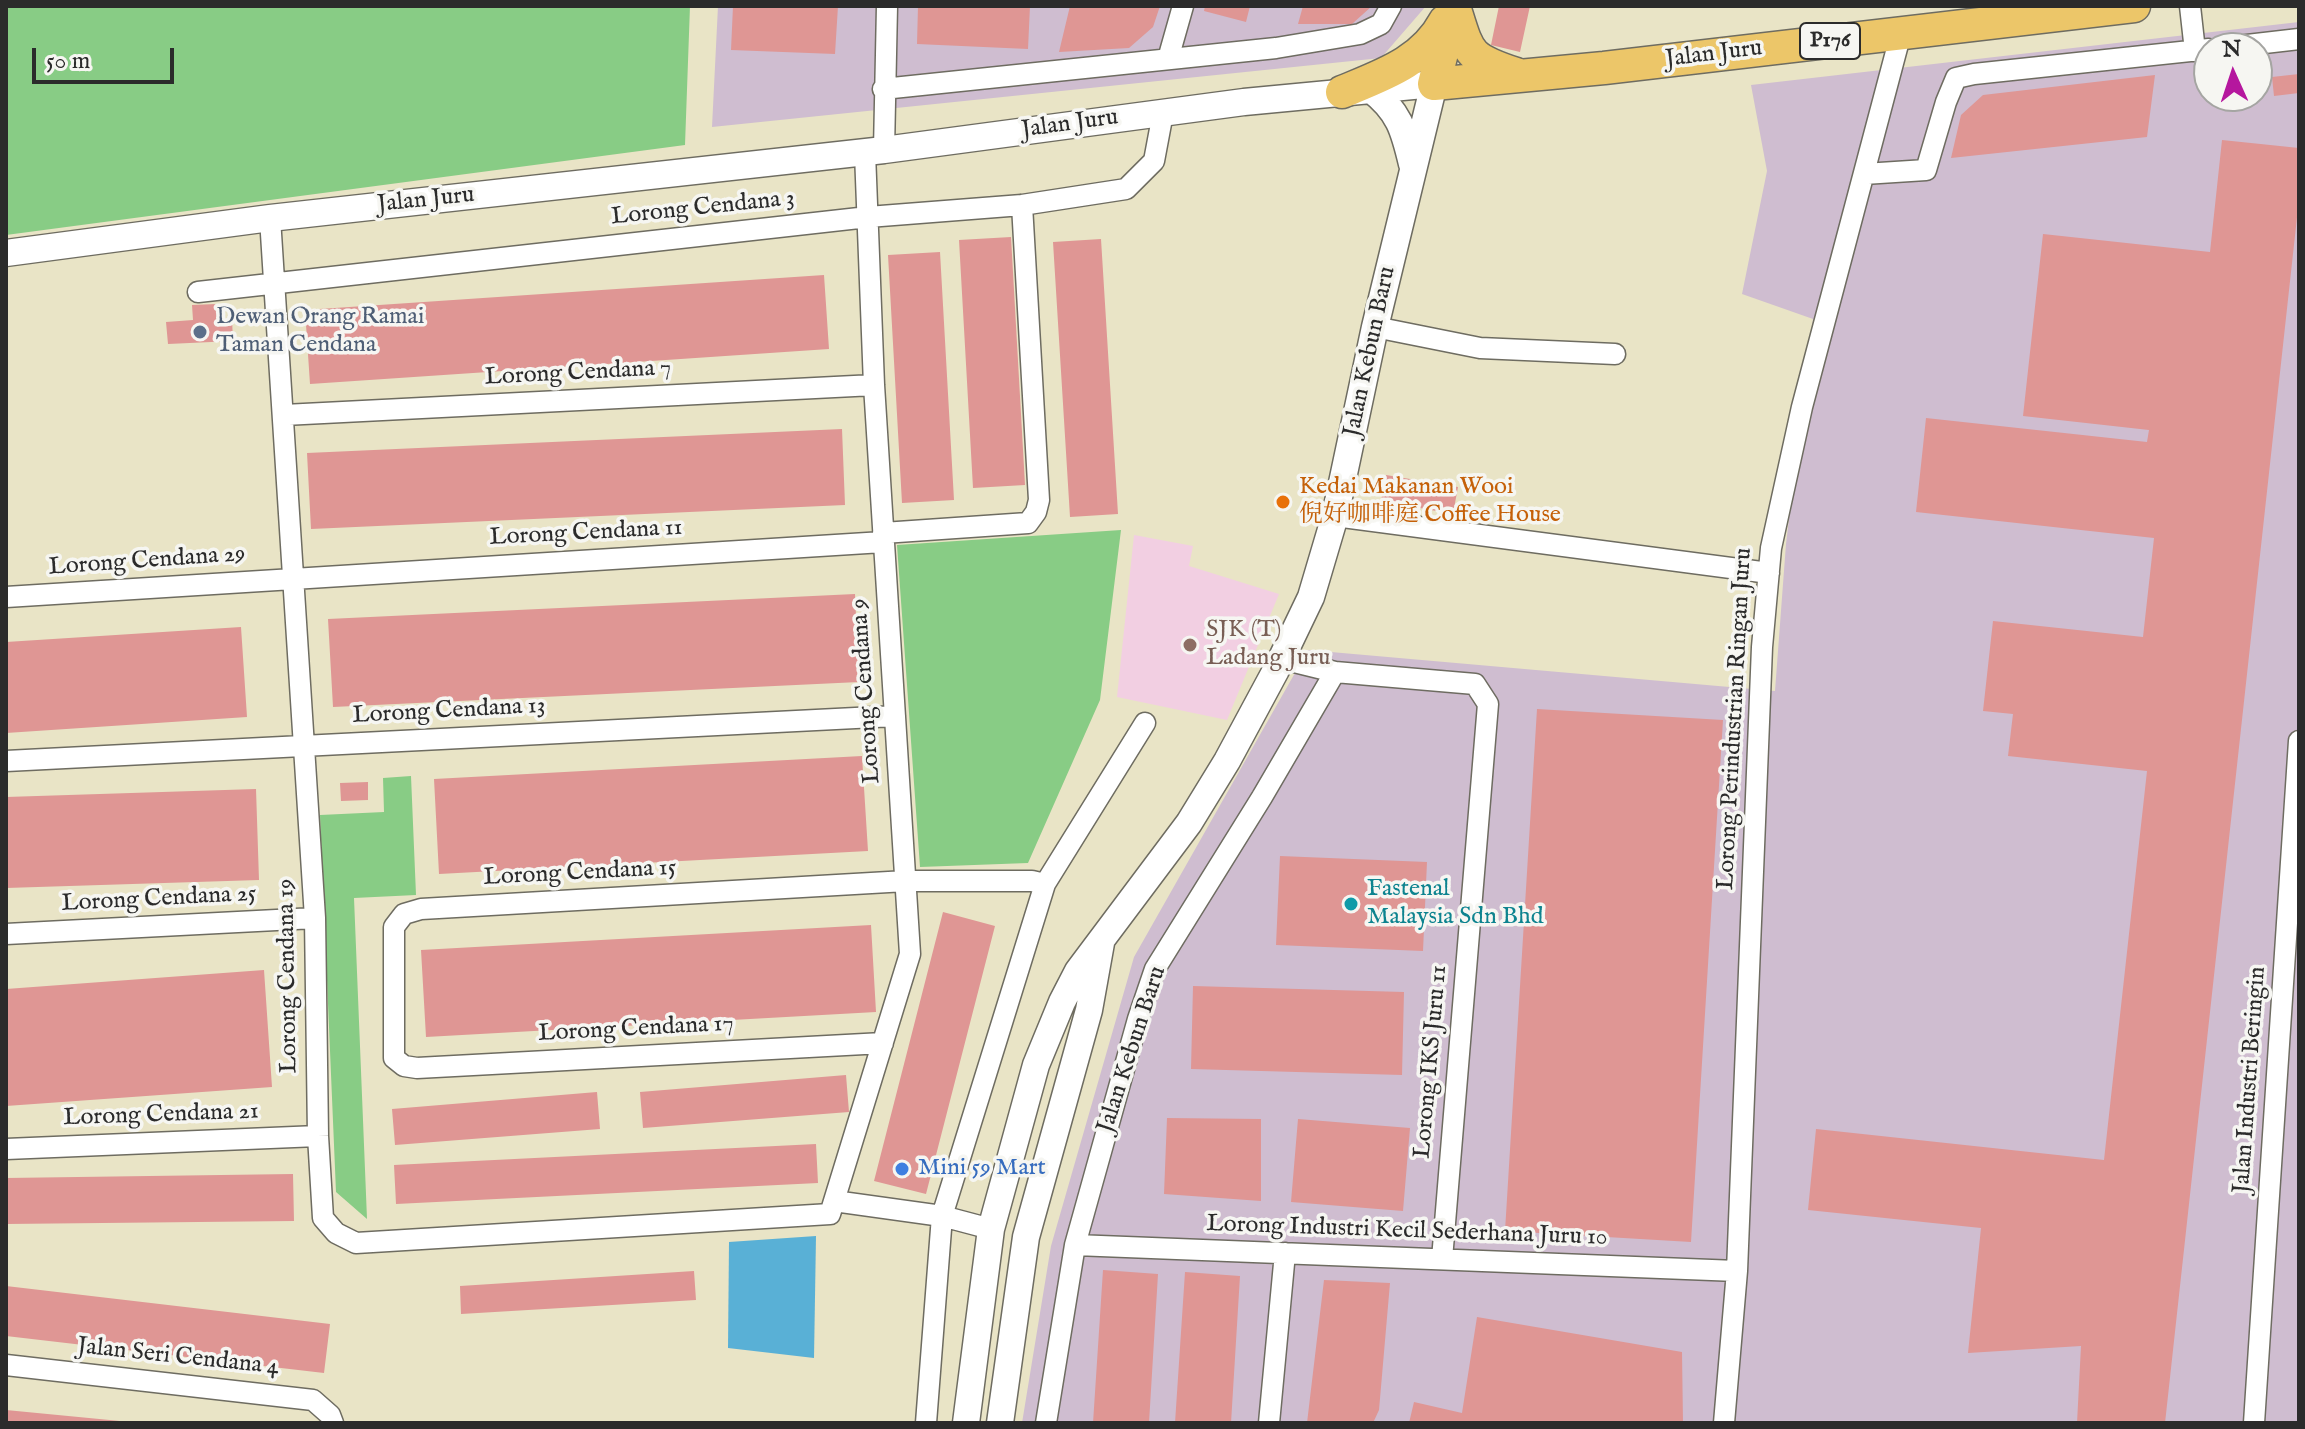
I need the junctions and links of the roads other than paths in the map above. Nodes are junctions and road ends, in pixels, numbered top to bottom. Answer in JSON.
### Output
{"nodes":[{"id":1,"x":887,"y":6,"type":"edge"},
{"id":2,"x":1183,"y":6,"type":"edge"},
{"id":3,"x":1391,"y":6,"type":"edge"},
{"id":4,"x":1454,"y":6,"type":"edge"},
{"id":5,"x":2134,"y":6,"type":"edge"},
{"id":6,"x":2190,"y":6,"type":"edge"},
{"id":7,"x":2038,"y":12,"type":"edge"},
{"id":8,"x":2197,"y":32,"type":"edge"},
{"id":9,"x":1901,"y":33,"type":"junction"},
{"id":10,"x":2299,"y":39,"type":"edge"},
{"id":11,"x":2273,"y":42,"type":"edge"},
{"id":12,"x":2193,"y":51,"type":"edge"},
{"id":13,"x":1168,"y":59,"type":"junction"},
{"id":14,"x":1526,"y":77,"type":"junction"},
{"id":15,"x":1434,"y":84,"type":"junction"},
{"id":16,"x":883,"y":89,"type":"junction"},
{"id":17,"x":1356,"y":91,"type":"junction"},
{"id":18,"x":1163,"y":113,"type":"junction"},
{"id":19,"x":875,"y":151,"type":"junction"},
{"id":20,"x":1413,"y":167,"type":"junction"},
{"id":21,"x":1864,"y":174,"type":"junction"},
{"id":22,"x":1022,"y":205,"type":"junction"},
{"id":23,"x":868,"y":217,"type":"junction"},
{"id":24,"x":270,"y":218,"type":"junction"},
{"id":25,"x":6,"y":253,"type":"edge"},
{"id":26,"x":276,"y":284,"type":"junction"},
{"id":27,"x":198,"y":292,"type":"dead end"},
{"id":28,"x":1375,"y":327,"type":"junction"},
{"id":29,"x":1615,"y":354,"type":"dead end"},
{"id":30,"x":874,"y":385,"type":"junction"},
{"id":31,"x":284,"y":415,"type":"junction"},
{"id":32,"x":1335,"y":516,"type":"junction"},
{"id":33,"x":883,"y":537,"type":"junction"},
{"id":34,"x":1769,"y":573,"type":"junction"},
{"id":35,"x":292,"y":578,"type":"junction"},
{"id":36,"x":6,"y":597,"type":"edge"},
{"id":37,"x":1282,"y":659,"type":"junction"},
{"id":38,"x":1335,"y":672,"type":"junction"},
{"id":39,"x":895,"y":716,"type":"junction"},
{"id":40,"x":1145,"y":723,"type":"dead end"},
{"id":41,"x":2299,"y":741,"type":"edge"},
{"id":42,"x":304,"y":745,"type":"junction"},
{"id":43,"x":6,"y":761,"type":"edge"},
{"id":44,"x":906,"y":881,"type":"junction"},
{"id":45,"x":1045,"y":884,"type":"junction"},
{"id":46,"x":315,"y":918,"type":"junction"},
{"id":47,"x":6,"y":934,"type":"edge"},
{"id":48,"x":1101,"y":943,"type":"junction"},
{"id":49,"x":883,"y":1043,"type":"junction"},
{"id":50,"x":394,"y":1058,"type":"joint"},
{"id":51,"x":318,"y":1136,"type":"junction"},
{"id":52,"x":6,"y":1149,"type":"edge"},
{"id":53,"x":832,"y":1207,"type":"junction"},
{"id":54,"x":942,"y":1216,"type":"junction"},
{"id":55,"x":991,"y":1229,"type":"junction"},
{"id":56,"x":1075,"y":1245,"type":"junction"},
{"id":57,"x":1285,"y":1253,"type":"junction"},
{"id":58,"x":1442,"y":1259,"type":"junction"},
{"id":59,"x":1737,"y":1271,"type":"junction"},
{"id":60,"x":6,"y":1365,"type":"edge"},
{"id":61,"x":333,"y":1423,"type":"edge"},
{"id":62,"x":926,"y":1423,"type":"edge"},
{"id":63,"x":966,"y":1423,"type":"edge"},
{"id":64,"x":1000,"y":1423,"type":"edge"},
{"id":65,"x":1046,"y":1423,"type":"edge"},
{"id":66,"x":1269,"y":1423,"type":"edge"},
{"id":67,"x":1724,"y":1423,"type":"edge"},
{"id":68,"x":2254,"y":1423,"type":"edge"}],
"edges":[{"from":1,"to":16,"type":"street","name":"Lorong Cendana 9"},
{"from":2,"to":13,"type":"street"},
{"from":3,"to":13,"type":"street"},
{"from":4,"to":14,"type":"main road"},
{"from":4,"to":15,"type":"main road"},
{"from":4,"to":17,"type":"main road"},
{"from":5,"to":7,"type":"main road","name":"Jalan Juru","number":"P176"},
{"from":6,"to":8,"type":"street"},
{"from":7,"to":9,"type":"main road","name":"Jalan Juru","number":"P176"},
{"from":9,"to":14,"type":"main road","name":"Jalan Juru","number":"P176"},
{"from":9,"to":21,"type":"street","name":"Lorong Perindustrian Ringan Juru"},
{"from":10,"to":11,"type":"street"},
{"from":12,"to":21,"type":"street"},
{"from":13,"to":16,"type":"street"},
{"from":14,"to":15,"type":"main road","name":"Jalan Juru","number":"P176"},
{"from":15,"to":17,"type":"street","name":"Jalan Juru","number":"P176"},
{"from":15,"to":20,"type":"street","name":"Jalan Kebun Baru"},
{"from":16,"to":19,"type":"street","name":"Lorong Cendana 9"},
{"from":17,"to":18,"type":"street","name":"Jalan Juru","number":"P176"},
{"from":17,"to":20,"type":"street"},
{"from":18,"to":19,"type":"street","name":"Jalan Juru","number":"P176"},
{"from":18,"to":22,"type":"street","name":"Lorong Cendana 3"},
{"from":19,"to":23,"type":"street","name":"Lorong Cendana 9"},
{"from":19,"to":24,"type":"street","name":"Jalan Juru","number":"P176"},
{"from":20,"to":28,"type":"street","name":"Jalan Kebun Baru"},
{"from":21,"to":34,"type":"street","name":"Lorong Perindustrian Ringan Juru"},
{"from":22,"to":23,"type":"street","name":"Lorong Cendana 3"},
{"from":22,"to":33,"type":"street","name":"Lorong Cendana 11"},
{"from":23,"to":26,"type":"street","name":"Lorong Cendana 3"},
{"from":23,"to":30,"type":"street","name":"Lorong Cendana 9"},
{"from":24,"to":25,"type":"street","name":"Jalan Juru","number":"P176"},
{"from":24,"to":26,"type":"street","name":"Lorong Cendana 19"},
{"from":26,"to":27,"type":"street","name":"Lorong Cendana 3"},
{"from":26,"to":31,"type":"street","name":"Lorong Cendana 19"},
{"from":28,"to":29,"type":"street"},
{"from":28,"to":32,"type":"street","name":"Jalan Kebun Baru"},
{"from":30,"to":31,"type":"street","name":"Lorong Cendana 7"},
{"from":30,"to":33,"type":"street","name":"Lorong Cendana 9"},
{"from":31,"to":35,"type":"street","name":"Lorong Cendana 19"},
{"from":32,"to":34,"type":"street"},
{"from":32,"to":37,"type":"street","name":"Jalan Kebun Baru"},
{"from":33,"to":35,"type":"street","name":"Lorong Cendana 11"},
{"from":33,"to":39,"type":"street","name":"Lorong Cendana 9"},
{"from":34,"to":59,"type":"street","name":"Lorong Perindustrian Ringan Juru"},
{"from":35,"to":36,"type":"street","name":"Lorong Cendana 29"},
{"from":35,"to":42,"type":"street","name":"Lorong Cendana 19"},
{"from":37,"to":38,"type":"street","name":"Lorong IKS Juru 11"},
{"from":37,"to":48,"type":"street","name":"Jalan Kebun Baru"},
{"from":38,"to":56,"type":"street","name":"Jalan Kebun Baru"},
{"from":38,"to":58,"type":"street","name":"Lorong IKS Juru 11"},
{"from":39,"to":42,"type":"street","name":"Lorong Cendana 13"},
{"from":39,"to":44,"type":"street","name":"Lorong Cendana 9"},
{"from":40,"to":45,"type":"street"},
{"from":41,"to":68,"type":"street","name":"Jalan Industri Beringin"},
{"from":42,"to":43,"type":"street","name":"Lorong Cendana 13"},
{"from":42,"to":46,"type":"street","name":"Lorong Cendana 19"},
{"from":44,"to":45,"type":"street","name":"Lorong Cendana 15"},
{"from":44,"to":49,"type":"street","name":"Lorong Cendana 9"},
{"from":44,"to":50,"type":"street","name":"Lorong Cendana 15"},
{"from":45,"to":54,"type":"street"},
{"from":46,"to":47,"type":"street","name":"Lorong Cendana 25"},
{"from":46,"to":51,"type":"street","name":"Lorong Cendana 19"},
{"from":48,"to":55,"type":"street","name":"Jalan Kebun Baru"},
{"from":48,"to":64,"type":"street","name":"Jalan Kebun Baru"},
{"from":49,"to":50,"type":"street","name":"Lorong Cendana 17"},
{"from":49,"to":53,"type":"street","name":"Lorong Cendana 9"},
{"from":51,"to":52,"type":"street","name":"Lorong Cendana 21"},
{"from":51,"to":53,"type":"street","name":"Lorong Cendana 19"},
{"from":53,"to":54,"type":"street","name":"Lorong Cendana 19"},
{"from":54,"to":55,"type":"street","name":"Lorong Cendana 19"},
{"from":54,"to":62,"type":"street"},
{"from":55,"to":63,"type":"street","name":"Jalan Kebun Baru"},
{"from":56,"to":57,"type":"street","name":"Lorong Industri Kecil Sederhana Juru 10"},
{"from":56,"to":65,"type":"street","name":"Jalan Kebun Baru"},
{"from":57,"to":58,"type":"street","name":"Lorong Industri Kecil Sederhana Juru 10"},
{"from":57,"to":66,"type":"street"},
{"from":58,"to":59,"type":"street","name":"Lorong Industri Kecil Sederhana Juru 10"},
{"from":59,"to":67,"type":"street","name":"Lorong Perindustrian Ringan Juru"},
{"from":60,"to":61,"type":"street","name":"Jalan Seri Cendana 4"}]}
